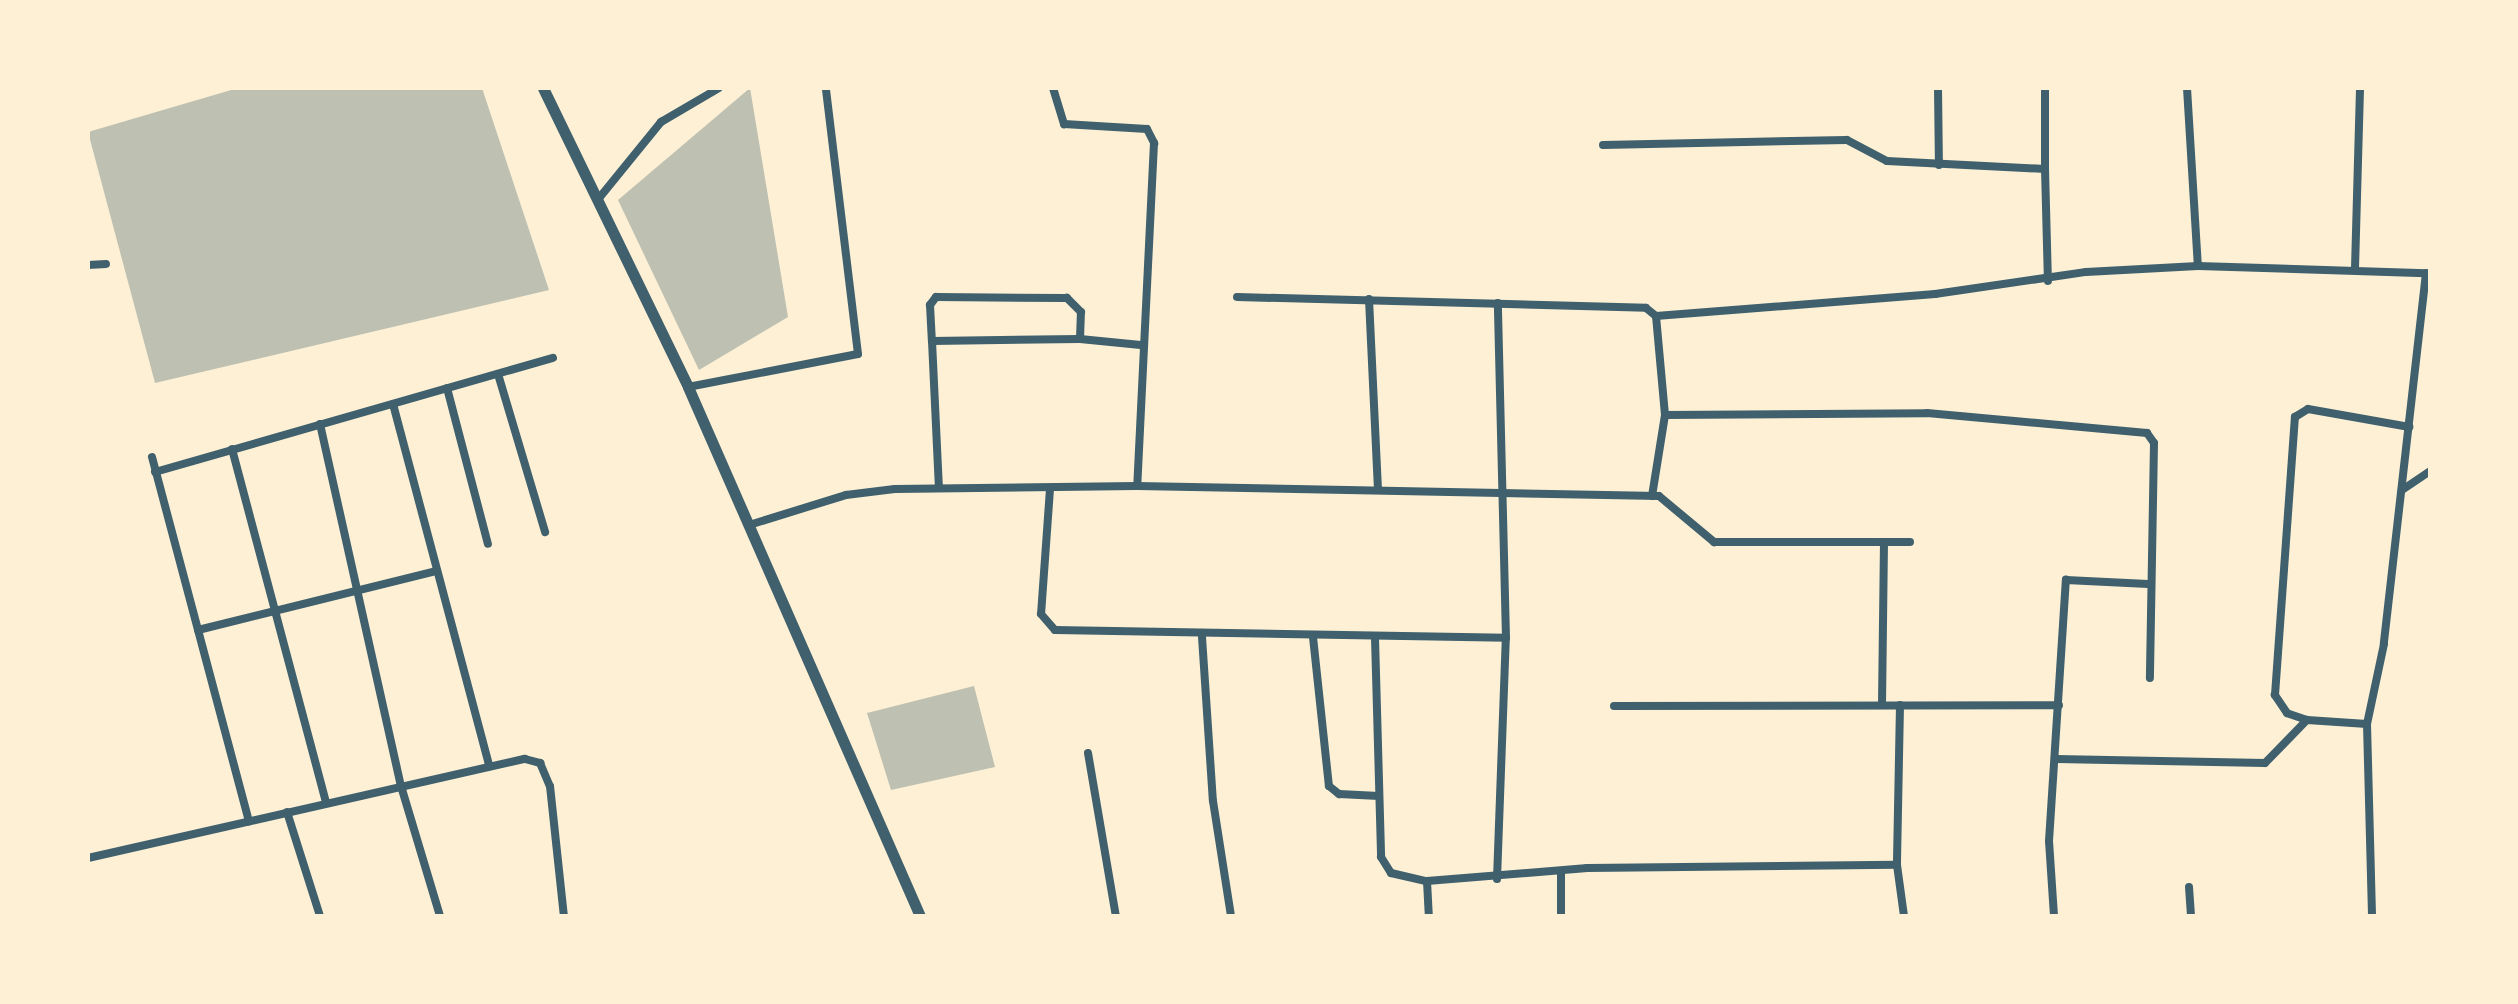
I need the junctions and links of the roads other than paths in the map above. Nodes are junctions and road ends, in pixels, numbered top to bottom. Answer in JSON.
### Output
{"nodes":[{"id":1,"x":543,"y":88,"type":"edge"},
{"id":2,"x":719,"y":88,"type":"edge"},
{"id":3,"x":826,"y":88,"type":"edge"},
{"id":4,"x":1053,"y":88,"type":"edge"},
{"id":5,"x":1938,"y":88,"type":"edge"},
{"id":6,"x":2045,"y":88,"type":"edge"},
{"id":7,"x":2187,"y":88,"type":"edge"},
{"id":8,"x":2360,"y":88,"type":"edge"},
{"id":9,"x":1603,"y":145,"type":"dead end"},
{"id":10,"x":1939,"y":165,"type":"junction"},
{"id":11,"x":2045,"y":169,"type":"junction"},
{"id":12,"x":600,"y":197,"type":"junction"},
{"id":13,"x":106,"y":264,"type":"dead end"},
{"id":14,"x":88,"y":265,"type":"edge"},
{"id":15,"x":2198,"y":266,"type":"junction"},
{"id":16,"x":2355,"y":268,"type":"junction"},
{"id":17,"x":2428,"y":273,"type":"edge"},
{"id":18,"x":2048,"y":281,"type":"junction"},
{"id":19,"x":1237,"y":297,"type":"dead end"},
{"id":20,"x":1369,"y":299,"type":"junction"},
{"id":21,"x":1498,"y":303,"type":"junction"},
{"id":22,"x":1656,"y":316,"type":"junction"},
{"id":23,"x":1080,"y":339,"type":"junction"},
{"id":24,"x":932,"y":341,"type":"junction"},
{"id":25,"x":1141,"y":345,"type":"junction"},
{"id":26,"x":553,"y":358,"type":"dead end"},
{"id":27,"x":498,"y":374,"type":"junction"},
{"id":28,"x":688,"y":387,"type":"junction"},
{"id":29,"x":447,"y":388,"type":"junction"},
{"id":30,"x":393,"y":404,"type":"junction"},
{"id":31,"x":1665,"y":415,"type":"junction"},
{"id":32,"x":320,"y":424,"type":"junction"},
{"id":33,"x":2409,"y":427,"type":"junction"},
{"id":34,"x":232,"y":449,"type":"junction"},
{"id":35,"x":152,"y":457,"type":"dead end"},
{"id":36,"x":2430,"y":471,"type":"edge"},
{"id":37,"x":155,"y":472,"type":"junction"},
{"id":38,"x":1137,"y":486,"type":"junction"},
{"id":39,"x":939,"y":487,"type":"junction"},
{"id":40,"x":1050,"y":489,"type":"junction"},
{"id":41,"x":1378,"y":490,"type":"junction"},
{"id":42,"x":2402,"y":490,"type":"junction"},
{"id":43,"x":1502,"y":492,"type":"junction"},
{"id":44,"x":1652,"y":496,"type":"junction"},
{"id":45,"x":749,"y":525,"type":"junction"},
{"id":46,"x":545,"y":532,"type":"dead end"},
{"id":47,"x":1884,"y":542,"type":"junction"},
{"id":48,"x":1910,"y":542,"type":"dead end"},
{"id":49,"x":488,"y":544,"type":"dead end"},
{"id":50,"x":436,"y":571,"type":"junction"},
{"id":51,"x":2148,"y":584,"type":"junction"},
{"id":52,"x":356,"y":591,"type":"junction"},
{"id":53,"x":274,"y":611,"type":"junction"},
{"id":54,"x":198,"y":630,"type":"junction"},
{"id":55,"x":1202,"y":637,"type":"junction"},
{"id":56,"x":1313,"y":637,"type":"junction"},
{"id":57,"x":1375,"y":638,"type":"junction"},
{"id":58,"x":1506,"y":638,"type":"junction"},
{"id":59,"x":2150,"y":678,"type":"dead end"},
{"id":60,"x":1882,"y":705,"type":"junction"},
{"id":61,"x":1900,"y":705,"type":"junction"},
{"id":62,"x":2059,"y":705,"type":"junction"},
{"id":63,"x":1614,"y":706,"type":"dead end"},
{"id":64,"x":2307,"y":720,"type":"junction"},
{"id":65,"x":2367,"y":724,"type":"junction"},
{"id":66,"x":1088,"y":753,"type":"dead end"},
{"id":67,"x":2056,"y":759,"type":"junction"},
{"id":68,"x":489,"y":766,"type":"junction"},
{"id":69,"x":401,"y":786,"type":"junction"},
{"id":70,"x":1379,"y":796,"type":"junction"},
{"id":71,"x":326,"y":803,"type":"junction"},
{"id":72,"x":287,"y":812,"type":"junction"},
{"id":73,"x":249,"y":821,"type":"junction"},
{"id":74,"x":88,"y":858,"type":"edge"},
{"id":75,"x":1897,"y":865,"type":"junction"},
{"id":76,"x":1561,"y":873,"type":"junction"},
{"id":77,"x":1497,"y":879,"type":"junction"},
{"id":78,"x":1427,"y":881,"type":"junction"},
{"id":79,"x":2189,"y":887,"type":"dead end"},
{"id":80,"x":320,"y":916,"type":"edge"},
{"id":81,"x":440,"y":916,"type":"edge"},
{"id":82,"x":564,"y":916,"type":"edge"},
{"id":83,"x":920,"y":916,"type":"edge"},
{"id":84,"x":1116,"y":916,"type":"edge"},
{"id":85,"x":1231,"y":916,"type":"edge"},
{"id":86,"x":1429,"y":916,"type":"edge"},
{"id":87,"x":1561,"y":916,"type":"edge"},
{"id":88,"x":1904,"y":916,"type":"edge"},
{"id":89,"x":2054,"y":916,"type":"edge"},
{"id":90,"x":2191,"y":916,"type":"edge"},
{"id":91,"x":2372,"y":916,"type":"edge"}],
"edges":[{"from":1,"to":12,"type":"street"},
{"from":2,"to":12,"type":"street"},
{"from":3,"to":28,"type":"street"},
{"from":4,"to":25,"type":"street"},
{"from":5,"to":10,"type":"street"},
{"from":6,"to":11,"type":"street"},
{"from":7,"to":15,"type":"street"},
{"from":8,"to":16,"type":"street"},
{"from":9,"to":10,"type":"street"},
{"from":10,"to":11,"type":"street"},
{"from":11,"to":18,"type":"street"},
{"from":12,"to":28,"type":"street"},
{"from":13,"to":14,"type":"street"},
{"from":15,"to":16,"type":"street"},
{"from":15,"to":18,"type":"street"},
{"from":16,"to":17,"type":"street"},
{"from":17,"to":33,"type":"street"},
{"from":18,"to":22,"type":"street"},
{"from":19,"to":20,"type":"street"},
{"from":20,"to":21,"type":"street"},
{"from":20,"to":41,"type":"street"},
{"from":21,"to":22,"type":"street"},
{"from":21,"to":43,"type":"street"},
{"from":22,"to":31,"type":"street"},
{"from":23,"to":24,"type":"street"},
{"from":23,"to":24,"type":"street"},
{"from":23,"to":25,"type":"street"},
{"from":24,"to":39,"type":"street"},
{"from":25,"to":38,"type":"street"},
{"from":26,"to":27,"type":"street"},
{"from":27,"to":29,"type":"street"},
{"from":27,"to":46,"type":"street"},
{"from":28,"to":45,"type":"street"},
{"from":29,"to":30,"type":"street"},
{"from":29,"to":49,"type":"street"},
{"from":30,"to":32,"type":"street"},
{"from":30,"to":50,"type":"street"},
{"from":31,"to":44,"type":"street"},
{"from":31,"to":51,"type":"street"},
{"from":32,"to":34,"type":"street"},
{"from":32,"to":52,"type":"street"},
{"from":33,"to":42,"type":"street"},
{"from":33,"to":64,"type":"street"},
{"from":34,"to":37,"type":"street"},
{"from":34,"to":53,"type":"street"},
{"from":35,"to":37,"type":"street"},
{"from":36,"to":42,"type":"street"},
{"from":37,"to":54,"type":"street"},
{"from":38,"to":40,"type":"street"},
{"from":38,"to":41,"type":"street"},
{"from":39,"to":40,"type":"street"},
{"from":39,"to":45,"type":"street"},
{"from":40,"to":55,"type":"street"},
{"from":41,"to":43,"type":"street"},
{"from":42,"to":65,"type":"street"},
{"from":43,"to":44,"type":"street"},
{"from":43,"to":58,"type":"street"},
{"from":44,"to":47,"type":"street"},
{"from":45,"to":83,"type":"street"},
{"from":47,"to":48,"type":"street"},
{"from":47,"to":60,"type":"street"},
{"from":50,"to":52,"type":"street"},
{"from":50,"to":68,"type":"street"},
{"from":51,"to":59,"type":"street"},
{"from":51,"to":62,"type":"street"},
{"from":52,"to":53,"type":"street"},
{"from":52,"to":69,"type":"street"},
{"from":53,"to":54,"type":"street"},
{"from":53,"to":71,"type":"street"},
{"from":54,"to":73,"type":"street"},
{"from":55,"to":56,"type":"street"},
{"from":55,"to":85,"type":"street"},
{"from":56,"to":57,"type":"street"},
{"from":56,"to":70,"type":"street"},
{"from":57,"to":58,"type":"street"},
{"from":57,"to":70,"type":"street"},
{"from":58,"to":77,"type":"street"},
{"from":60,"to":61,"type":"street"},
{"from":60,"to":63,"type":"street"},
{"from":61,"to":62,"type":"street"},
{"from":61,"to":75,"type":"street"},
{"from":62,"to":67,"type":"street"},
{"from":64,"to":65,"type":"street"},
{"from":64,"to":67,"type":"street"},
{"from":65,"to":91,"type":"street"},
{"from":66,"to":84,"type":"street"},
{"from":67,"to":89,"type":"street"},
{"from":68,"to":69,"type":"street"},
{"from":68,"to":82,"type":"street"},
{"from":69,"to":71,"type":"street"},
{"from":69,"to":81,"type":"street"},
{"from":70,"to":78,"type":"street"},
{"from":71,"to":72,"type":"street"},
{"from":72,"to":73,"type":"street"},
{"from":72,"to":80,"type":"street"},
{"from":73,"to":74,"type":"street"},
{"from":75,"to":76,"type":"street"},
{"from":75,"to":88,"type":"street"},
{"from":76,"to":77,"type":"street"},
{"from":76,"to":87,"type":"street"},
{"from":77,"to":78,"type":"street"},
{"from":78,"to":86,"type":"street"},
{"from":79,"to":90,"type":"street"}]}
